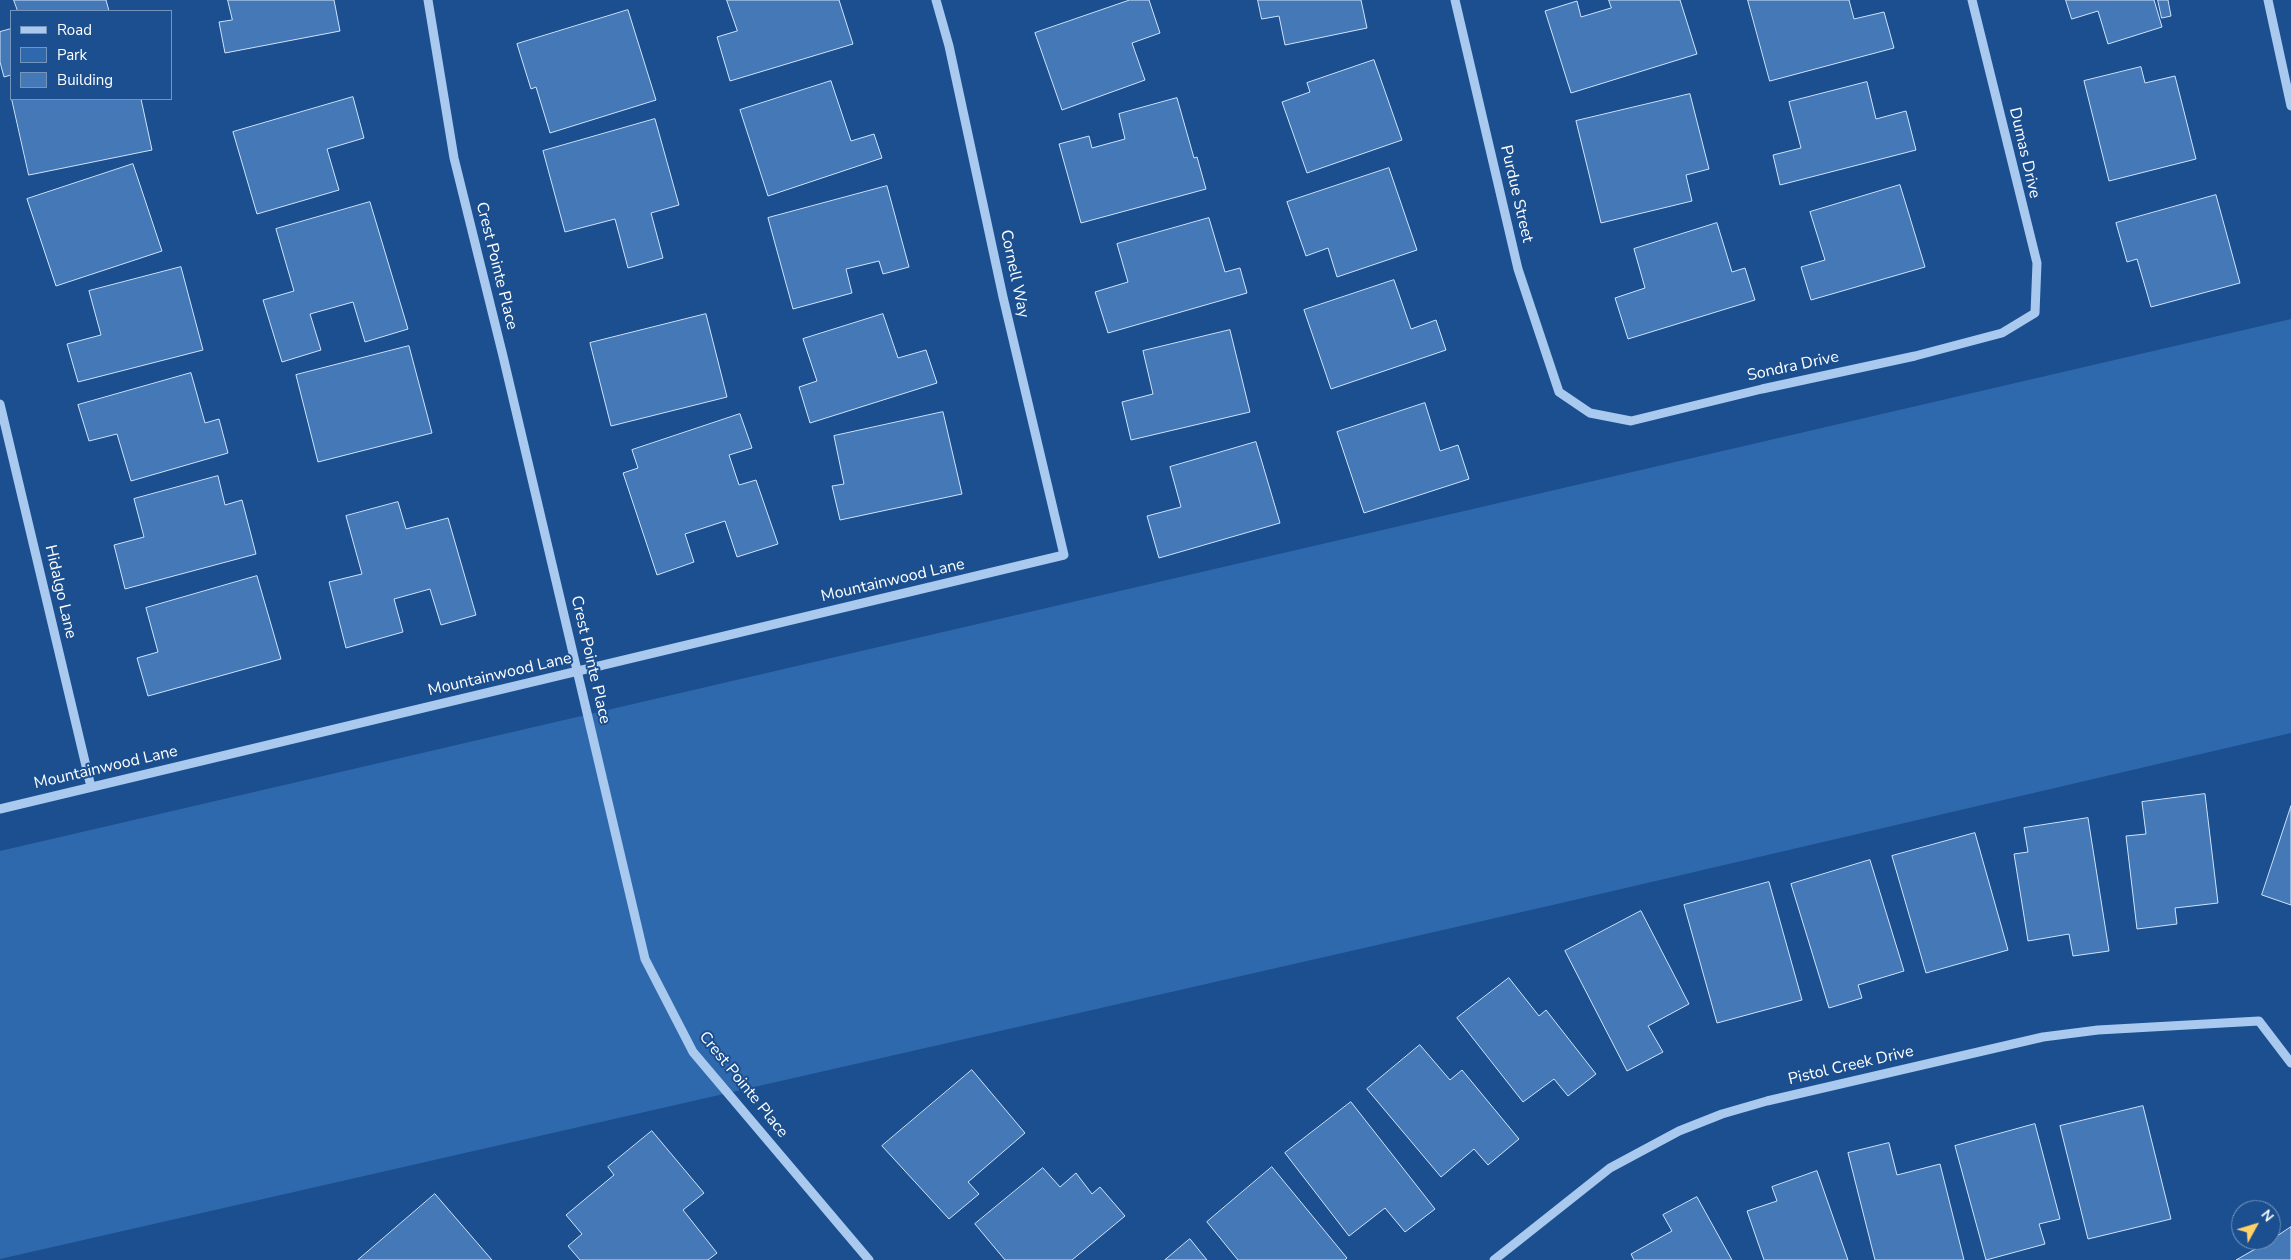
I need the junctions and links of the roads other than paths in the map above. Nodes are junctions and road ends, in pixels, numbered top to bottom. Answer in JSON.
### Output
{"nodes":[{"id":1,"x":428,"y":0,"type":"edge"},
{"id":2,"x":936,"y":0,"type":"edge"},
{"id":3,"x":1455,"y":0,"type":"edge"},
{"id":4,"x":1972,"y":0,"type":"edge"},
{"id":5,"x":2268,"y":0,"type":"edge"},
{"id":6,"x":2291,"y":106,"type":"edge"},
{"id":7,"x":2035,"y":313,"type":"joint"},
{"id":8,"x":1559,"y":392,"type":"joint"},
{"id":9,"x":0,"y":404,"type":"edge"},
{"id":10,"x":1064,"y":555,"type":"joint"},
{"id":11,"x":577,"y":671,"type":"junction"},
{"id":12,"x":91,"y":787,"type":"junction"},
{"id":13,"x":0,"y":809,"type":"edge"},
{"id":14,"x":2291,"y":1062,"type":"edge"},
{"id":15,"x":868,"y":1260,"type":"edge"},
{"id":16,"x":1494,"y":1260,"type":"edge"}],
"edges":[{"from":1,"to":11,"type":"street","name":"Crest Pointe Place"},
{"from":2,"to":10,"type":"street","name":"Cornell Way"},
{"from":3,"to":8,"type":"street","name":"Purdue Street"},
{"from":4,"to":7,"type":"street","name":"Dumas Drive"},
{"from":5,"to":6,"type":"street"},
{"from":7,"to":8,"type":"street","name":"Sondra Drive"},
{"from":9,"to":12,"type":"street","name":"Hidalgo Lane"},
{"from":10,"to":11,"type":"street","name":"Mountainwood Lane"},
{"from":11,"to":12,"type":"street","name":"Mountainwood Lane"},
{"from":11,"to":15,"type":"street","name":"Crest Pointe Place"},
{"from":12,"to":13,"type":"street","name":"Mountainwood Lane"},
{"from":14,"to":16,"type":"street","name":"Pistol Creek Drive"}]}
